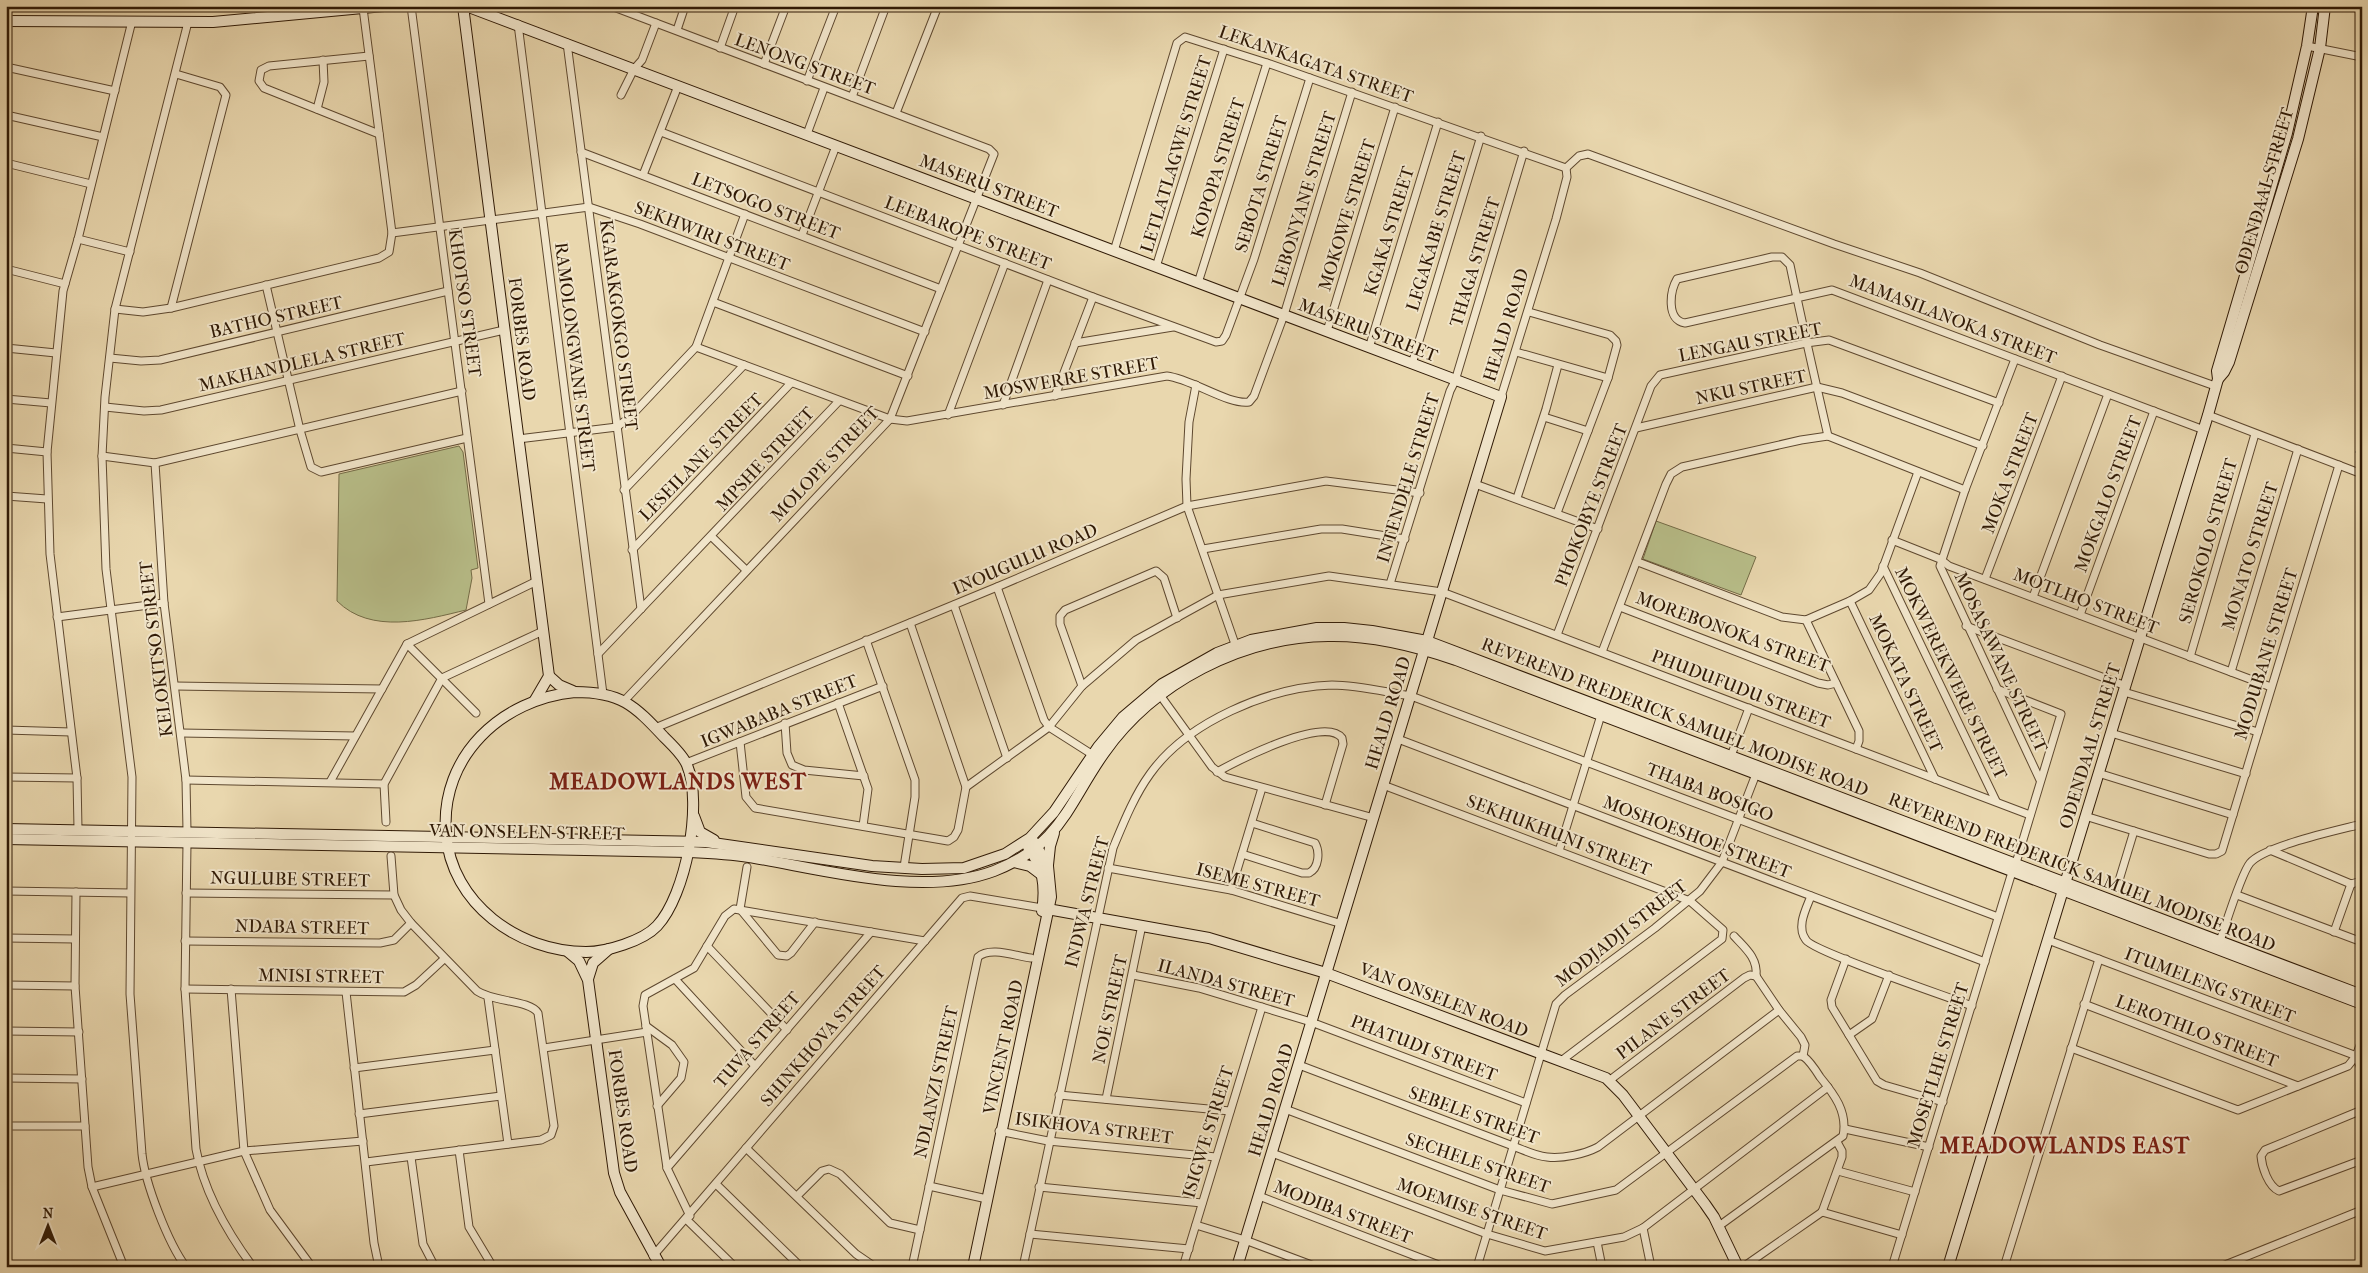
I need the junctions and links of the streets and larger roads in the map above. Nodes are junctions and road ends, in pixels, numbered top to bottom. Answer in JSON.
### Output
{"nodes":[{"id":1,"x":384,"y":6,"type":"edge"},
{"id":2,"x":411,"y":6,"type":"edge"},
{"id":3,"x":465,"y":6,"type":"edge"},
{"id":4,"x":611,"y":6,"type":"edge"},
{"id":5,"x":635,"y":6,"type":"edge"},
{"id":6,"x":685,"y":6,"type":"edge"},
{"id":7,"x":735,"y":6,"type":"edge"},
{"id":8,"x":786,"y":6,"type":"edge"},
{"id":9,"x":836,"y":6,"type":"edge"},
{"id":10,"x":886,"y":6,"type":"edge"},
{"id":11,"x":938,"y":6,"type":"edge"},
{"id":12,"x":2313,"y":6,"type":"edge"},
{"id":13,"x":2325,"y":6,"type":"edge"},
{"id":14,"x":363,"y":8,"type":"junction"},
{"id":15,"x":632,"y":14,"type":"junction"},
{"id":16,"x":6,"y":21,"type":"edge"},
{"id":17,"x":132,"y":21,"type":"junction"},
{"id":18,"x":188,"y":22,"type":"junction"},
{"id":19,"x":656,"y":23,"type":"junction"},
{"id":20,"x":518,"y":24,"type":"junction"},
{"id":21,"x":676,"y":30,"type":"junction"},
{"id":22,"x":568,"y":43,"type":"junction"},
{"id":23,"x":2307,"y":46,"type":"junction"},
{"id":24,"x":720,"y":48,"type":"junction"},
{"id":25,"x":2320,"y":48,"type":"junction"},
{"id":26,"x":1224,"y":49,"type":"junction"},
{"id":27,"x":369,"y":56,"type":"junction"},
{"id":28,"x":2362,"y":57,"type":"edge"},
{"id":29,"x":323,"y":60,"type":"junction"},
{"id":30,"x":1267,"y":62,"type":"junction"},
{"id":31,"x":764,"y":64,"type":"junction"},
{"id":32,"x":6,"y":67,"type":"edge"},
{"id":33,"x":634,"y":70,"type":"junction"},
{"id":34,"x":176,"y":74,"type":"junction"},
{"id":35,"x":1310,"y":78,"type":"junction"},
{"id":36,"x":807,"y":81,"type":"junction"},
{"id":37,"x":678,"y":86,"type":"junction"},
{"id":38,"x":824,"y":88,"type":"junction"},
{"id":39,"x":115,"y":92,"type":"junction"},
{"id":40,"x":1352,"y":92,"type":"junction"},
{"id":41,"x":621,"y":95,"type":"dead end"},
{"id":42,"x":852,"y":97,"type":"junction"},
{"id":43,"x":1394,"y":107,"type":"junction"},
{"id":44,"x":317,"y":109,"type":"junction"},
{"id":45,"x":896,"y":114,"type":"junction"},
{"id":46,"x":6,"y":115,"type":"edge"},
{"id":47,"x":1438,"y":122,"type":"junction"},
{"id":48,"x":660,"y":132,"type":"junction"},
{"id":49,"x":379,"y":134,"type":"junction"},
{"id":50,"x":807,"y":134,"type":"junction"},
{"id":51,"x":1481,"y":136,"type":"junction"},
{"id":52,"x":103,"y":137,"type":"junction"},
{"id":53,"x":836,"y":146,"type":"junction"},
{"id":54,"x":989,"y":149,"type":"joint"},
{"id":55,"x":1524,"y":151,"type":"junction"},
{"id":56,"x":581,"y":152,"type":"junction"},
{"id":57,"x":6,"y":163,"type":"edge"},
{"id":58,"x":1566,"y":168,"type":"junction"},
{"id":59,"x":643,"y":175,"type":"junction"},
{"id":60,"x":91,"y":184,"type":"junction"},
{"id":61,"x":819,"y":192,"type":"junction"},
{"id":62,"x":977,"y":199,"type":"junction"},
{"id":63,"x":588,"y":208,"type":"junction"},
{"id":64,"x":541,"y":214,"type":"junction"},
{"id":65,"x":745,"y":214,"type":"junction"},
{"id":66,"x":490,"y":221,"type":"junction"},
{"id":67,"x":439,"y":228,"type":"junction"},
{"id":68,"x":392,"y":233,"type":"junction"},
{"id":69,"x":802,"y":235,"type":"junction"},
{"id":70,"x":78,"y":239,"type":"junction"},
{"id":71,"x":958,"y":245,"type":"junction"},
{"id":72,"x":1114,"y":251,"type":"junction"},
{"id":73,"x":130,"y":252,"type":"junction"},
{"id":74,"x":728,"y":258,"type":"junction"},
{"id":75,"x":1005,"y":263,"type":"junction"},
{"id":76,"x":1156,"y":267,"type":"junction"},
{"id":77,"x":6,"y":269,"type":"edge"},
{"id":78,"x":1048,"y":280,"type":"junction"},
{"id":79,"x":1198,"y":283,"type":"junction"},
{"id":80,"x":65,"y":284,"type":"junction"},
{"id":81,"x":266,"y":285,"type":"junction"},
{"id":82,"x":941,"y":289,"type":"junction"},
{"id":83,"x":448,"y":291,"type":"junction"},
{"id":84,"x":1093,"y":297,"type":"junction"},
{"id":85,"x":1240,"y":299,"type":"junction"},
{"id":86,"x":1797,"y":299,"type":"junction"},
{"id":87,"x":712,"y":302,"type":"junction"},
{"id":88,"x":171,"y":308,"type":"junction"},
{"id":89,"x":115,"y":309,"type":"junction"},
{"id":90,"x":1529,"y":312,"type":"junction"},
{"id":91,"x":1284,"y":315,"type":"junction"},
{"id":92,"x":1174,"y":326,"type":"junction"},
{"id":93,"x":504,"y":330,"type":"junction"},
{"id":94,"x":1327,"y":331,"type":"junction"},
{"id":95,"x":925,"y":332,"type":"junction"},
{"id":96,"x":277,"y":333,"type":"junction"},
{"id":97,"x":455,"y":341,"type":"junction"},
{"id":98,"x":1075,"y":343,"type":"junction"},
{"id":99,"x":1806,"y":343,"type":"junction"},
{"id":100,"x":696,"y":347,"type":"junction"},
{"id":101,"x":6,"y":348,"type":"edge"},
{"id":102,"x":1368,"y":348,"type":"junction"},
{"id":103,"x":1516,"y":352,"type":"junction"},
{"id":104,"x":56,"y":353,"type":"junction"},
{"id":105,"x":110,"y":358,"type":"junction"},
{"id":106,"x":2015,"y":359,"type":"junction"},
{"id":107,"x":1412,"y":364,"type":"junction"},
{"id":108,"x":744,"y":365,"type":"junction"},
{"id":109,"x":1558,"y":365,"type":"junction"},
{"id":110,"x":908,"y":376,"type":"junction"},
{"id":111,"x":2062,"y":376,"type":"junction"},
{"id":112,"x":1608,"y":378,"type":"junction"},
{"id":113,"x":288,"y":380,"type":"junction"},
{"id":114,"x":1455,"y":381,"type":"junction"},
{"id":115,"x":2216,"y":382,"type":"junction"},
{"id":116,"x":791,"y":384,"type":"junction"},
{"id":117,"x":1196,"y":385,"type":"junction"},
{"id":118,"x":1652,"y":386,"type":"joint"},
{"id":119,"x":1817,"y":387,"type":"junction"},
{"id":120,"x":462,"y":391,"type":"junction"},
{"id":121,"x":2108,"y":394,"type":"junction"},
{"id":122,"x":1056,"y":396,"type":"junction"},
{"id":123,"x":1501,"y":397,"type":"junction"},
{"id":124,"x":6,"y":399,"type":"edge"},
{"id":125,"x":839,"y":401,"type":"junction"},
{"id":126,"x":51,"y":403,"type":"junction"},
{"id":127,"x":1999,"y":404,"type":"junction"},
{"id":128,"x":1002,"y":405,"type":"junction"},
{"id":129,"x":105,"y":407,"type":"junction"},
{"id":130,"x":2154,"y":411,"type":"junction"},
{"id":131,"x":948,"y":415,"type":"junction"},
{"id":132,"x":2208,"y":415,"type":"junction"},
{"id":133,"x":1544,"y":417,"type":"junction"},
{"id":134,"x":890,"y":419,"type":"junction"},
{"id":135,"x":617,"y":427,"type":"junction"},
{"id":136,"x":1636,"y":428,"type":"junction"},
{"id":137,"x":300,"y":430,"type":"junction"},
{"id":138,"x":2204,"y":430,"type":"junction"},
{"id":139,"x":1588,"y":431,"type":"junction"},
{"id":140,"x":569,"y":432,"type":"junction"},
{"id":141,"x":2255,"y":434,"type":"junction"},
{"id":142,"x":1828,"y":436,"type":"junction"},
{"id":143,"x":467,"y":438,"type":"junction"},
{"id":144,"x":518,"y":439,"type":"junction"},
{"id":145,"x":1983,"y":446,"type":"junction"},
{"id":146,"x":6,"y":448,"type":"edge"},
{"id":147,"x":2298,"y":449,"type":"junction"},
{"id":148,"x":47,"y":452,"type":"junction"},
{"id":149,"x":102,"y":456,"type":"junction"},
{"id":150,"x":155,"y":463,"type":"junction"},
{"id":151,"x":2339,"y":465,"type":"junction"},
{"id":152,"x":1918,"y":472,"type":"junction"},
{"id":153,"x":2362,"y":474,"type":"edge"},
{"id":154,"x":1475,"y":484,"type":"junction"},
{"id":155,"x":624,"y":490,"type":"junction"},
{"id":156,"x":1965,"y":490,"type":"junction"},
{"id":157,"x":1420,"y":493,"type":"junction"},
{"id":158,"x":6,"y":496,"type":"edge"},
{"id":159,"x":1517,"y":498,"type":"junction"},
{"id":160,"x":47,"y":499,"type":"junction"},
{"id":161,"x":1187,"y":506,"type":"junction"},
{"id":162,"x":1557,"y":513,"type":"junction"},
{"id":163,"x":1598,"y":529,"type":"junction"},
{"id":164,"x":712,"y":537,"type":"junction"},
{"id":165,"x":1405,"y":539,"type":"junction"},
{"id":166,"x":1892,"y":540,"type":"junction"},
{"id":167,"x":1203,"y":549,"type":"junction"},
{"id":168,"x":632,"y":550,"type":"junction"},
{"id":169,"x":1940,"y":559,"type":"junction"},
{"id":170,"x":1638,"y":562,"type":"junction"},
{"id":171,"x":1883,"y":566,"type":"junction"},
{"id":172,"x":746,"y":570,"type":"junction"},
{"id":173,"x":1985,"y":579,"type":"junction"},
{"id":174,"x":537,"y":581,"type":"junction"},
{"id":175,"x":1390,"y":584,"type":"junction"},
{"id":176,"x":997,"y":588,"type":"junction"},
{"id":177,"x":1442,"y":592,"type":"junction"},
{"id":178,"x":1218,"y":595,"type":"junction"},
{"id":179,"x":2032,"y":597,"type":"junction"},
{"id":180,"x":1850,"y":601,"type":"junction"},
{"id":181,"x":164,"y":603,"type":"junction"},
{"id":182,"x":489,"y":604,"type":"junction"},
{"id":183,"x":954,"y":605,"type":"junction"},
{"id":184,"x":1620,"y":607,"type":"junction"},
{"id":185,"x":111,"y":610,"type":"junction"},
{"id":186,"x":641,"y":610,"type":"junction"},
{"id":187,"x":2080,"y":615,"type":"junction"},
{"id":188,"x":57,"y":617,"type":"junction"},
{"id":189,"x":1177,"y":618,"type":"junction"},
{"id":190,"x":1806,"y":620,"type":"junction"},
{"id":191,"x":910,"y":622,"type":"junction"},
{"id":192,"x":1966,"y":626,"type":"junction"},
{"id":193,"x":543,"y":631,"type":"junction"},
{"id":194,"x":1557,"y":635,"type":"junction"},
{"id":195,"x":2140,"y":638,"type":"junction"},
{"id":196,"x":866,"y":640,"type":"junction"},
{"id":197,"x":407,"y":644,"type":"junction"},
{"id":198,"x":1235,"y":644,"type":"junction"},
{"id":199,"x":1426,"y":645,"type":"junction"},
{"id":200,"x":1602,"y":652,"type":"junction"},
{"id":201,"x":598,"y":654,"type":"junction"},
{"id":202,"x":2190,"y":657,"type":"junction"},
{"id":203,"x":2230,"y":672,"type":"junction"},
{"id":204,"x":549,"y":676,"type":"junction"},
{"id":205,"x":442,"y":678,"type":"junction"},
{"id":206,"x":1836,"y":683,"type":"junction"},
{"id":207,"x":175,"y":686,"type":"junction"},
{"id":208,"x":883,"y":686,"type":"junction"},
{"id":209,"x":1082,"y":686,"type":"junction"},
{"id":210,"x":2271,"y":687,"type":"junction"},
{"id":211,"x":1996,"y":688,"type":"junction"},
{"id":212,"x":382,"y":689,"type":"junction"},
{"id":213,"x":2125,"y":689,"type":"junction"},
{"id":214,"x":575,"y":692,"type":"junction"},
{"id":215,"x":603,"y":694,"type":"junction"},
{"id":216,"x":1160,"y":695,"type":"junction"},
{"id":217,"x":1411,"y":696,"type":"junction"},
{"id":218,"x":535,"y":700,"type":"junction"},
{"id":219,"x":625,"y":700,"type":"junction"},
{"id":220,"x":838,"y":703,"type":"junction"},
{"id":221,"x":1749,"y":708,"type":"junction"},
{"id":222,"x":476,"y":713,"type":"dead end"},
{"id":223,"x":1601,"y":715,"type":"junction"},
{"id":224,"x":786,"y":723,"type":"junction"},
{"id":225,"x":1049,"y":727,"type":"junction"},
{"id":226,"x":656,"y":728,"type":"junction"},
{"id":227,"x":6,"y":730,"type":"edge"},
{"id":228,"x":71,"y":732,"type":"junction"},
{"id":229,"x":2258,"y":732,"type":"junction"},
{"id":230,"x":181,"y":733,"type":"junction"},
{"id":231,"x":2111,"y":733,"type":"junction"},
{"id":232,"x":1189,"y":735,"type":"junction"},
{"id":233,"x":355,"y":736,"type":"junction"},
{"id":234,"x":1398,"y":739,"type":"junction"},
{"id":235,"x":740,"y":742,"type":"junction"},
{"id":236,"x":1856,"y":750,"type":"junction"},
{"id":237,"x":1093,"y":755,"type":"junction"},
{"id":238,"x":1731,"y":756,"type":"junction"},
{"id":239,"x":1007,"y":758,"type":"junction"},
{"id":240,"x":1587,"y":762,"type":"junction"},
{"id":241,"x":686,"y":763,"type":"junction"},
{"id":242,"x":1217,"y":772,"type":"junction"},
{"id":243,"x":2098,"y":773,"type":"junction"},
{"id":244,"x":1756,"y":774,"type":"junction"},
{"id":245,"x":2246,"y":774,"type":"junction"},
{"id":246,"x":864,"y":776,"type":"junction"},
{"id":247,"x":6,"y":777,"type":"edge"},
{"id":248,"x":77,"y":778,"type":"junction"},
{"id":249,"x":1935,"y":779,"type":"junction"},
{"id":250,"x":186,"y":780,"type":"junction"},
{"id":251,"x":2040,"y":780,"type":"junction"},
{"id":252,"x":330,"y":782,"type":"junction"},
{"id":253,"x":384,"y":784,"type":"junction"},
{"id":254,"x":1384,"y":785,"type":"junction"},
{"id":255,"x":966,"y":787,"type":"junction"},
{"id":256,"x":1262,"y":788,"type":"junction"},
{"id":257,"x":1996,"y":801,"type":"junction"},
{"id":258,"x":1325,"y":805,"type":"junction"},
{"id":259,"x":1574,"y":806,"type":"junction"},
{"id":260,"x":693,"y":811,"type":"junction"},
{"id":261,"x":2030,"y":815,"type":"junction"},
{"id":262,"x":2233,"y":815,"type":"junction"},
{"id":263,"x":2085,"y":816,"type":"junction"},
{"id":264,"x":1374,"y":818,"type":"junction"},
{"id":265,"x":1739,"y":819,"type":"junction"},
{"id":266,"x":386,"y":822,"type":"dead end"},
{"id":267,"x":1252,"y":823,"type":"junction"},
{"id":268,"x":2362,"y":824,"type":"edge"},
{"id":269,"x":863,"y":826,"type":"junction"},
{"id":270,"x":6,"y":829,"type":"edge"},
{"id":271,"x":78,"y":830,"type":"junction"},
{"id":272,"x":1056,"y":830,"type":"junction"},
{"id":273,"x":187,"y":831,"type":"junction"},
{"id":274,"x":2134,"y":831,"type":"junction"},
{"id":275,"x":131,"y":835,"type":"junction"},
{"id":276,"x":908,"y":835,"type":"junction"},
{"id":277,"x":446,"y":836,"type":"junction"},
{"id":278,"x":6,"y":839,"type":"edge"},
{"id":279,"x":720,"y":842,"type":"junction"},
{"id":280,"x":187,"y":843,"type":"junction"},
{"id":281,"x":1031,"y":844,"type":"junction"},
{"id":282,"x":689,"y":846,"type":"junction"},
{"id":283,"x":448,"y":847,"type":"junction"},
{"id":284,"x":2270,"y":850,"type":"junction"},
{"id":285,"x":1559,"y":851,"type":"junction"},
{"id":286,"x":710,"y":853,"type":"junction"},
{"id":287,"x":1242,"y":854,"type":"junction"},
{"id":288,"x":391,"y":856,"type":"dead end"},
{"id":289,"x":1014,"y":862,"type":"junction"},
{"id":290,"x":1722,"y":862,"type":"junction"},
{"id":291,"x":747,"y":867,"type":"dead end"},
{"id":292,"x":904,"y":868,"type":"junction"},
{"id":293,"x":1108,"y":868,"type":"junction"},
{"id":294,"x":2014,"y":868,"type":"junction"},
{"id":295,"x":1046,"y":871,"type":"junction"},
{"id":296,"x":684,"y":875,"type":"junction"},
{"id":297,"x":2362,"y":881,"type":"edge"},
{"id":298,"x":2351,"y":884,"type":"junction"},
{"id":299,"x":2064,"y":886,"type":"junction"},
{"id":300,"x":2117,"y":887,"type":"dead end"},
{"id":301,"x":1231,"y":890,"type":"junction"},
{"id":302,"x":6,"y":891,"type":"edge"},
{"id":303,"x":76,"y":892,"type":"junction"},
{"id":304,"x":130,"y":893,"type":"junction"},
{"id":305,"x":186,"y":893,"type":"junction"},
{"id":306,"x":394,"y":895,"type":"junction"},
{"id":307,"x":2237,"y":895,"type":"junction"},
{"id":308,"x":1811,"y":896,"type":"junction"},
{"id":309,"x":1690,"y":901,"type":"junction"},
{"id":310,"x":740,"y":909,"type":"junction"},
{"id":311,"x":1046,"y":909,"type":"junction"},
{"id":312,"x":1998,"y":917,"type":"junction"},
{"id":313,"x":1096,"y":918,"type":"junction"},
{"id":314,"x":815,"y":922,"type":"junction"},
{"id":315,"x":411,"y":923,"type":"junction"},
{"id":316,"x":1342,"y":924,"type":"junction"},
{"id":317,"x":1142,"y":925,"type":"junction"},
{"id":318,"x":871,"y":932,"type":"junction"},
{"id":319,"x":2334,"y":932,"type":"junction"},
{"id":320,"x":1734,"y":936,"type":"dead end"},
{"id":321,"x":6,"y":938,"type":"edge"},
{"id":322,"x":75,"y":939,"type":"junction"},
{"id":323,"x":2048,"y":940,"type":"junction"},
{"id":324,"x":185,"y":941,"type":"junction"},
{"id":325,"x":925,"y":941,"type":"junction"},
{"id":326,"x":2220,"y":941,"type":"junction"},
{"id":327,"x":2362,"y":942,"type":"edge"},
{"id":328,"x":707,"y":946,"type":"junction"},
{"id":329,"x":610,"y":948,"type":"junction"},
{"id":330,"x":566,"y":950,"type":"junction"},
{"id":331,"x":1031,"y":958,"type":"junction"},
{"id":332,"x":444,"y":959,"type":"junction"},
{"id":333,"x":1846,"y":959,"type":"junction"},
{"id":334,"x":2099,"y":959,"type":"junction"},
{"id":335,"x":1985,"y":962,"type":"junction"},
{"id":336,"x":1326,"y":973,"type":"junction"},
{"id":337,"x":1133,"y":975,"type":"junction"},
{"id":338,"x":1890,"y":975,"type":"junction"},
{"id":339,"x":1756,"y":976,"type":"junction"},
{"id":340,"x":675,"y":979,"type":"junction"},
{"id":341,"x":588,"y":980,"type":"junction"},
{"id":342,"x":6,"y":985,"type":"edge"},
{"id":343,"x":75,"y":986,"type":"junction"},
{"id":344,"x":185,"y":989,"type":"junction"},
{"id":345,"x":231,"y":989,"type":"junction"},
{"id":346,"x":346,"y":992,"type":"junction"},
{"id":347,"x":2362,"y":995,"type":"edge"},
{"id":348,"x":488,"y":998,"type":"junction"},
{"id":349,"x":2084,"y":1004,"type":"junction"},
{"id":350,"x":2362,"y":1004,"type":"edge"},
{"id":351,"x":1972,"y":1006,"type":"junction"},
{"id":352,"x":1262,"y":1007,"type":"junction"},
{"id":353,"x":1779,"y":1010,"type":"junction"},
{"id":354,"x":1311,"y":1022,"type":"junction"},
{"id":355,"x":646,"y":1029,"type":"junction"},
{"id":356,"x":787,"y":1030,"type":"junction"},
{"id":357,"x":6,"y":1031,"type":"edge"},
{"id":358,"x":79,"y":1032,"type":"junction"},
{"id":359,"x":1848,"y":1035,"type":"junction"},
{"id":360,"x":596,"y":1039,"type":"junction"},
{"id":361,"x":2362,"y":1040,"type":"edge"},
{"id":362,"x":544,"y":1048,"type":"junction"},
{"id":363,"x":2072,"y":1048,"type":"junction"},
{"id":364,"x":494,"y":1050,"type":"junction"},
{"id":365,"x":1541,"y":1054,"type":"junction"},
{"id":366,"x":1803,"y":1056,"type":"junction"},
{"id":367,"x":2359,"y":1057,"type":"edge"},
{"id":368,"x":1561,"y":1061,"type":"junction"},
{"id":369,"x":1298,"y":1065,"type":"junction"},
{"id":370,"x":754,"y":1066,"type":"junction"},
{"id":371,"x":354,"y":1068,"type":"junction"},
{"id":372,"x":2362,"y":1070,"type":"edge"},
{"id":373,"x":6,"y":1078,"type":"edge"},
{"id":374,"x":82,"y":1080,"type":"junction"},
{"id":375,"x":1610,"y":1080,"type":"junction"},
{"id":376,"x":2298,"y":1086,"type":"junction"},
{"id":377,"x":1828,"y":1087,"type":"junction"},
{"id":378,"x":1059,"y":1095,"type":"junction"},
{"id":379,"x":501,"y":1096,"type":"junction"},
{"id":380,"x":1106,"y":1098,"type":"junction"},
{"id":381,"x":1943,"y":1102,"type":"junction"},
{"id":382,"x":1526,"y":1103,"type":"junction"},
{"id":383,"x":657,"y":1106,"type":"junction"},
{"id":384,"x":1285,"y":1109,"type":"junction"},
{"id":385,"x":2362,"y":1110,"type":"edge"},
{"id":386,"x":1230,"y":1111,"type":"junction"},
{"id":387,"x":359,"y":1114,"type":"junction"},
{"id":388,"x":1638,"y":1116,"type":"junction"},
{"id":389,"x":6,"y":1126,"type":"edge"},
{"id":390,"x":85,"y":1126,"type":"junction"},
{"id":391,"x":1845,"y":1129,"type":"junction"},
{"id":392,"x":1000,"y":1131,"type":"junction"},
{"id":393,"x":1048,"y":1141,"type":"junction"},
{"id":394,"x":363,"y":1142,"type":"junction"},
{"id":395,"x":1837,"y":1142,"type":"junction"},
{"id":396,"x":508,"y":1144,"type":"junction"},
{"id":397,"x":1513,"y":1146,"type":"junction"},
{"id":398,"x":1929,"y":1147,"type":"junction"},
{"id":399,"x":746,"y":1148,"type":"junction"},
{"id":400,"x":459,"y":1150,"type":"junction"},
{"id":401,"x":244,"y":1151,"type":"junction"},
{"id":402,"x":1666,"y":1152,"type":"junction"},
{"id":403,"x":1272,"y":1153,"type":"junction"},
{"id":404,"x":411,"y":1157,"type":"junction"},
{"id":405,"x":1216,"y":1157,"type":"junction"},
{"id":406,"x":2362,"y":1160,"type":"edge"},
{"id":407,"x":198,"y":1162,"type":"junction"},
{"id":408,"x":366,"y":1162,"type":"junction"},
{"id":409,"x":667,"y":1168,"type":"junction"},
{"id":410,"x":1838,"y":1171,"type":"junction"},
{"id":411,"x":145,"y":1174,"type":"junction"},
{"id":412,"x":716,"y":1184,"type":"junction"},
{"id":413,"x":929,"y":1186,"type":"junction"},
{"id":414,"x":92,"y":1187,"type":"junction"},
{"id":415,"x":1039,"y":1187,"type":"junction"},
{"id":416,"x":1693,"y":1188,"type":"junction"},
{"id":417,"x":1500,"y":1190,"type":"junction"},
{"id":418,"x":1915,"y":1192,"type":"junction"},
{"id":419,"x":797,"y":1196,"type":"junction"},
{"id":420,"x":1259,"y":1196,"type":"junction"},
{"id":421,"x":986,"y":1199,"type":"junction"},
{"id":422,"x":1202,"y":1203,"type":"junction"},
{"id":423,"x":2362,"y":1210,"type":"edge"},
{"id":424,"x":1822,"y":1212,"type":"junction"},
{"id":425,"x":688,"y":1217,"type":"junction"},
{"id":426,"x":1196,"y":1225,"type":"junction"},
{"id":427,"x":1719,"y":1226,"type":"junction"},
{"id":428,"x":1643,"y":1228,"type":"junction"},
{"id":429,"x":920,"y":1230,"type":"junction"},
{"id":430,"x":1030,"y":1234,"type":"junction"},
{"id":431,"x":1487,"y":1234,"type":"junction"},
{"id":432,"x":1902,"y":1235,"type":"junction"},
{"id":433,"x":1245,"y":1240,"type":"junction"},
{"id":434,"x":1597,"y":1242,"type":"junction"},
{"id":435,"x":1189,"y":1249,"type":"junction"},
{"id":436,"x":653,"y":1256,"type":"junction"},
{"id":437,"x":124,"y":1267,"type":"edge"},
{"id":438,"x":186,"y":1267,"type":"edge"},
{"id":439,"x":253,"y":1267,"type":"edge"},
{"id":440,"x":312,"y":1267,"type":"edge"},
{"id":441,"x":380,"y":1267,"type":"edge"},
{"id":442,"x":435,"y":1267,"type":"edge"},
{"id":443,"x":493,"y":1267,"type":"edge"},
{"id":444,"x":660,"y":1267,"type":"edge"},
{"id":445,"x":734,"y":1267,"type":"edge"},
{"id":446,"x":801,"y":1267,"type":"edge"},
{"id":447,"x":875,"y":1267,"type":"edge"},
{"id":448,"x":912,"y":1267,"type":"edge"},
{"id":449,"x":971,"y":1267,"type":"edge"},
{"id":450,"x":1023,"y":1267,"type":"edge"},
{"id":451,"x":1183,"y":1267,"type":"edge"},
{"id":452,"x":1237,"y":1267,"type":"edge"},
{"id":453,"x":1317,"y":1267,"type":"edge"},
{"id":454,"x":1444,"y":1267,"type":"edge"},
{"id":455,"x":1477,"y":1267,"type":"edge"},
{"id":456,"x":1602,"y":1267,"type":"edge"},
{"id":457,"x":1651,"y":1267,"type":"edge"},
{"id":458,"x":1738,"y":1267,"type":"edge"},
{"id":459,"x":1743,"y":1267,"type":"edge"},
{"id":460,"x":1828,"y":1267,"type":"edge"},
{"id":461,"x":1843,"y":1267,"type":"edge"},
{"id":462,"x":1892,"y":1267,"type":"edge"},
{"id":463,"x":1948,"y":1267,"type":"edge"},
{"id":464,"x":2004,"y":1267,"type":"edge"},
{"id":465,"x":2220,"y":1267,"type":"edge"}],
"edges":[{"from":1,"to":14,"type":"street"},
{"from":2,"to":67,"type":"street","name":"KHOTSO STREET"},
{"from":3,"to":20,"type":"street","name":"MASERU STREET"},
{"from":3,"to":66,"type":"street","name":"FORBES ROAD"},
{"from":4,"to":15,"type":"street","name":"LENONG STREET"},
{"from":5,"to":15,"type":"street"},
{"from":6,"to":21,"type":"street"},
{"from":7,"to":24,"type":"street"},
{"from":8,"to":31,"type":"street"},
{"from":9,"to":36,"type":"street"},
{"from":10,"to":42,"type":"street"},
{"from":11,"to":45,"type":"street"},
{"from":12,"to":23,"type":"street","name":"ODENDAAL STREET"},
{"from":13,"to":25,"type":"street","name":"ODENDAAL STREET"},
{"from":14,"to":18,"type":"street"},
{"from":14,"to":27,"type":"street"},
{"from":15,"to":19,"type":"street","name":"LENONG STREET"},
{"from":16,"to":17,"type":"street"},
{"from":17,"to":18,"type":"street"},
{"from":17,"to":39,"type":"street"},
{"from":18,"to":34,"type":"street"},
{"from":19,"to":21,"type":"street","name":"LENONG STREET"},
{"from":19,"to":33,"type":"street"},
{"from":20,"to":22,"type":"street","name":"MASERU STREET"},
{"from":20,"to":64,"type":"street","name":"RAMOLONGWANE STREET"},
{"from":21,"to":24,"type":"street","name":"LENONG STREET"},
{"from":22,"to":33,"type":"street","name":"MASERU STREET"},
{"from":22,"to":56,"type":"street","name":"KGARAKGOKGO STREET"},
{"from":23,"to":25,"type":"street"},
{"from":23,"to":115,"type":"street","name":"ODENDAAL STREET"},
{"from":24,"to":31,"type":"street","name":"LENONG STREET"},
{"from":25,"to":28,"type":"street"},
{"from":25,"to":115,"type":"street","name":"ODENDAAL STREET"},
{"from":26,"to":30,"type":"street","name":"LEKANKAGATA STREET"},
{"from":26,"to":72,"type":"street","name":"LEKANKAGATA STREET"},
{"from":26,"to":76,"type":"street","name":"LETLATLAGWE STREET"},
{"from":27,"to":29,"type":"street"},
{"from":27,"to":49,"type":"street"},
{"from":29,"to":44,"type":"street"},
{"from":29,"to":44,"type":"street"},
{"from":30,"to":35,"type":"street","name":"LEKANKAGATA STREET"},
{"from":30,"to":79,"type":"street","name":"KOPOPA STREET"},
{"from":31,"to":36,"type":"street","name":"LENONG STREET"},
{"from":32,"to":39,"type":"street"},
{"from":33,"to":37,"type":"street","name":"MASERU STREET"},
{"from":33,"to":41,"type":"street"},
{"from":34,"to":73,"type":"street"},
{"from":34,"to":88,"type":"street"},
{"from":35,"to":40,"type":"street","name":"LEKANKAGATA STREET"},
{"from":35,"to":85,"type":"street","name":"SEBOTA STREET"},
{"from":36,"to":38,"type":"street","name":"LENONG STREET"},
{"from":37,"to":48,"type":"street"},
{"from":37,"to":50,"type":"street","name":"MASERU STREET"},
{"from":38,"to":42,"type":"street","name":"LENONG STREET"},
{"from":38,"to":50,"type":"street"},
{"from":39,"to":52,"type":"street"},
{"from":40,"to":43,"type":"street","name":"LEKANKAGATA STREET"},
{"from":40,"to":91,"type":"street","name":"LEBONYANE STREET"},
{"from":42,"to":45,"type":"street","name":"LENONG STREET"},
{"from":43,"to":47,"type":"street","name":"LEKANKAGATA STREET"},
{"from":43,"to":94,"type":"street","name":"MOKOWE STREET"},
{"from":44,"to":49,"type":"street"},
{"from":45,"to":54,"type":"street","name":"LENONG STREET"},
{"from":46,"to":52,"type":"street"},
{"from":47,"to":51,"type":"street","name":"LEKANKAGATA STREET"},
{"from":47,"to":102,"type":"street","name":"KGAKA STREET"},
{"from":48,"to":59,"type":"street"},
{"from":48,"to":61,"type":"street","name":"LEEBAROPE STREET"},
{"from":49,"to":68,"type":"street"},
{"from":50,"to":53,"type":"street","name":"MASERU STREET"},
{"from":51,"to":55,"type":"street","name":"LEKANKAGATA STREET"},
{"from":51,"to":107,"type":"street","name":"LEGAKABE STREET"},
{"from":52,"to":60,"type":"street"},
{"from":53,"to":61,"type":"street"},
{"from":53,"to":62,"type":"street","name":"MASERU STREET"},
{"from":54,"to":62,"type":"street","name":"MOLOPE STREET"},
{"from":55,"to":58,"type":"street","name":"LEKANKAGATA STREET"},
{"from":55,"to":114,"type":"street","name":"THAGA STREET"},
{"from":56,"to":59,"type":"street","name":"LETSOGO STREET"},
{"from":56,"to":63,"type":"street","name":"KGARAKGOKGO STREET"},
{"from":57,"to":60,"type":"street"},
{"from":58,"to":90,"type":"street","name":"HEALD ROAD"},
{"from":58,"to":115,"type":"street"},
{"from":59,"to":65,"type":"street","name":"LETSOGO STREET"},
{"from":60,"to":70,"type":"street"},
{"from":61,"to":69,"type":"street"},
{"from":61,"to":71,"type":"street","name":"LEEBAROPE STREET"},
{"from":62,"to":71,"type":"street","name":"MOLOPE STREET"},
{"from":62,"to":72,"type":"street","name":"MASERU STREET"},
{"from":63,"to":64,"type":"street","name":"SEKHWIRI STREET"},
{"from":63,"to":74,"type":"street","name":"SEKHWIRI STREET"},
{"from":63,"to":135,"type":"street","name":"KGARAKGOKGO STREET"},
{"from":64,"to":66,"type":"street","name":"SEKHWIRI STREET"},
{"from":64,"to":140,"type":"street","name":"RAMOLONGWANE STREET"},
{"from":65,"to":69,"type":"street","name":"LETSOGO STREET"},
{"from":65,"to":74,"type":"street"},
{"from":66,"to":67,"type":"street","name":"SEKHWIRI STREET"},
{"from":66,"to":93,"type":"street","name":"FORBES ROAD"},
{"from":67,"to":68,"type":"street","name":"SEKHWIRI STREET"},
{"from":67,"to":83,"type":"street","name":"KHOTSO STREET"},
{"from":68,"to":81,"type":"street"},
{"from":69,"to":82,"type":"street","name":"LETSOGO STREET"},
{"from":70,"to":73,"type":"street"},
{"from":70,"to":80,"type":"street"},
{"from":71,"to":75,"type":"street","name":"LEEBAROPE STREET"},
{"from":71,"to":82,"type":"street","name":"MOLOPE STREET"},
{"from":72,"to":76,"type":"street","name":"MASERU STREET"},
{"from":73,"to":89,"type":"street"},
{"from":74,"to":87,"type":"street"},
{"from":74,"to":95,"type":"street","name":"SEKHWIRI STREET"},
{"from":75,"to":78,"type":"street","name":"LEEBAROPE STREET"},
{"from":75,"to":131,"type":"street"},
{"from":76,"to":79,"type":"street","name":"MASERU STREET"},
{"from":77,"to":80,"type":"street"},
{"from":78,"to":84,"type":"street","name":"LEEBAROPE STREET"},
{"from":78,"to":128,"type":"street"},
{"from":79,"to":85,"type":"street","name":"MASERU STREET"},
{"from":80,"to":104,"type":"street"},
{"from":81,"to":88,"type":"street"},
{"from":81,"to":96,"type":"street"},
{"from":82,"to":95,"type":"street","name":"MOLOPE STREET"},
{"from":83,"to":96,"type":"street","name":"BATHO STREET"},
{"from":83,"to":97,"type":"street","name":"KHOTSO STREET"},
{"from":84,"to":92,"type":"street","name":"LEEBAROPE STREET"},
{"from":84,"to":98,"type":"street"},
{"from":85,"to":91,"type":"street","name":"MASERU STREET"},
{"from":85,"to":92,"type":"street","name":"LEEBAROPE STREET"},
{"from":86,"to":86,"type":"street","name":"MAMASILANOKA STREET"},
{"from":86,"to":99,"type":"street"},
{"from":86,"to":106,"type":"street","name":"MAMASILANOKA STREET"},
{"from":87,"to":100,"type":"street"},
{"from":87,"to":110,"type":"street"},
{"from":88,"to":89,"type":"street"},
{"from":89,"to":105,"type":"street"},
{"from":90,"to":103,"type":"street","name":"HEALD ROAD"},
{"from":90,"to":112,"type":"street"},
{"from":91,"to":94,"type":"street","name":"MASERU STREET"},
{"from":91,"to":117,"type":"street","name":"MOSWERRE STREET"},
{"from":92,"to":98,"type":"street"},
{"from":93,"to":97,"type":"street","name":"MAKHANDLELA STREET"},
{"from":93,"to":144,"type":"street","name":"FORBES ROAD"},
{"from":94,"to":102,"type":"street","name":"MASERU STREET"},
{"from":95,"to":110,"type":"street","name":"MOLOPE STREET"},
{"from":96,"to":105,"type":"street","name":"BATHO STREET"},
{"from":96,"to":113,"type":"street"},
{"from":97,"to":113,"type":"street","name":"MAKHANDLELA STREET"},
{"from":97,"to":120,"type":"street","name":"KHOTSO STREET"},
{"from":98,"to":122,"type":"street"},
{"from":99,"to":118,"type":"street","name":"LENGAU STREET"},
{"from":99,"to":119,"type":"street"},
{"from":99,"to":127,"type":"street","name":"LENGAU STREET"},
{"from":100,"to":108,"type":"street","name":"MOSWERRE STREET"},
{"from":100,"to":135,"type":"street"},
{"from":101,"to":104,"type":"street"},
{"from":102,"to":107,"type":"street","name":"MASERU STREET"},
{"from":103,"to":109,"type":"street"},
{"from":103,"to":123,"type":"street","name":"HEALD ROAD"},
{"from":104,"to":126,"type":"street"},
{"from":105,"to":129,"type":"street"},
{"from":106,"to":111,"type":"street","name":"MAMASILANOKA STREET"},
{"from":106,"to":127,"type":"street","name":"MOSASAWANE STREET"},
{"from":107,"to":114,"type":"street","name":"MASERU STREET"},
{"from":108,"to":116,"type":"street","name":"MOSWERRE STREET"},
{"from":108,"to":155,"type":"street"},
{"from":109,"to":112,"type":"street"},
{"from":109,"to":133,"type":"street"},
{"from":110,"to":134,"type":"street","name":"MOLOPE STREET"},
{"from":111,"to":121,"type":"street","name":"MAMASILANOKA STREET"},
{"from":111,"to":173,"type":"street","name":"MOKA STREET"},
{"from":112,"to":139,"type":"street"},
{"from":113,"to":129,"type":"street","name":"MAKHANDLELA STREET"},
{"from":113,"to":137,"type":"street"},
{"from":114,"to":123,"type":"street","name":"MASERU STREET"},
{"from":114,"to":157,"type":"street","name":"INTENDELE STREET"},
{"from":115,"to":132,"type":"street","name":"ODENDAAL STREET"},
{"from":116,"to":125,"type":"street","name":"MOSWERRE STREET"},
{"from":116,"to":168,"type":"street","name":"LESEILANE STREET"},
{"from":117,"to":122,"type":"street","name":"MOSWERRE STREET"},
{"from":117,"to":161,"type":"street"},
{"from":118,"to":136,"type":"street","name":"PHOKOBYE STREET"},
{"from":119,"to":136,"type":"street","name":"NKU STREET"},
{"from":119,"to":142,"type":"street"},
{"from":119,"to":145,"type":"street","name":"NKU STREET"},
{"from":120,"to":137,"type":"street"},
{"from":120,"to":143,"type":"street","name":"KHOTSO STREET"},
{"from":121,"to":130,"type":"street","name":"MAMASILANOKA STREET"},
{"from":121,"to":179,"type":"street"},
{"from":122,"to":128,"type":"street","name":"MOSWERRE STREET"},
{"from":123,"to":154,"type":"street","name":"HEALD ROAD"},
{"from":124,"to":126,"type":"street"},
{"from":125,"to":134,"type":"street","name":"MOSWERRE STREET"},
{"from":125,"to":164,"type":"street","name":"MPSHE STREET"},
{"from":126,"to":148,"type":"street"},
{"from":127,"to":145,"type":"street","name":"MOSASAWANE STREET"},
{"from":128,"to":131,"type":"street","name":"MOSWERRE STREET"},
{"from":129,"to":149,"type":"street"},
{"from":130,"to":138,"type":"street","name":"MAMASILANOKA STREET"},
{"from":130,"to":187,"type":"street","name":"MOKGALO STREET"},
{"from":131,"to":134,"type":"street","name":"MOSWERRE STREET"},
{"from":132,"to":138,"type":"street","name":"ODENDAAL STREET"},
{"from":132,"to":141,"type":"street"},
{"from":133,"to":139,"type":"street"},
{"from":133,"to":159,"type":"street"},
{"from":134,"to":172,"type":"street","name":"MOLOPE STREET"},
{"from":135,"to":140,"type":"street"},
{"from":135,"to":155,"type":"street","name":"KGARAKGOKGO STREET"},
{"from":136,"to":163,"type":"street","name":"PHOKOBYE STREET"},
{"from":137,"to":143,"type":"street"},
{"from":137,"to":150,"type":"street"},
{"from":138,"to":195,"type":"street","name":"ODENDAAL STREET"},
{"from":139,"to":162,"type":"street"},
{"from":140,"to":144,"type":"street"},
{"from":140,"to":201,"type":"street","name":"RAMOLONGWANE STREET"},
{"from":141,"to":147,"type":"street"},
{"from":141,"to":202,"type":"street","name":"SEROKOLO STREET"},
{"from":142,"to":152,"type":"street"},
{"from":142,"to":170,"type":"street"},
{"from":143,"to":182,"type":"street","name":"KHOTSO STREET"},
{"from":144,"to":174,"type":"street","name":"FORBES ROAD"},
{"from":145,"to":156,"type":"street","name":"MOSASAWANE STREET"},
{"from":146,"to":148,"type":"street"},
{"from":147,"to":151,"type":"street"},
{"from":147,"to":203,"type":"street","name":"MONATO STREET"},
{"from":148,"to":160,"type":"street"},
{"from":149,"to":150,"type":"street"},
{"from":149,"to":185,"type":"street"},
{"from":150,"to":181,"type":"street","name":"KELOKITSO STREET"},
{"from":151,"to":153,"type":"street"},
{"from":151,"to":210,"type":"street","name":"MODUBANE STREET"},
{"from":152,"to":156,"type":"street"},
{"from":152,"to":166,"type":"street","name":"MOKWEREKWERE STREET"},
{"from":154,"to":159,"type":"street"},
{"from":154,"to":177,"type":"street","name":"HEALD ROAD"},
{"from":155,"to":168,"type":"street","name":"KGARAKGOKGO STREET"},
{"from":156,"to":169,"type":"street","name":"MOSASAWANE STREET"},
{"from":157,"to":161,"type":"street","name":"INOUGULU ROAD"},
{"from":157,"to":165,"type":"street","name":"INTENDELE STREET"},
{"from":158,"to":160,"type":"street"},
{"from":159,"to":162,"type":"street"},
{"from":160,"to":188,"type":"street"},
{"from":161,"to":167,"type":"street"},
{"from":161,"to":176,"type":"street","name":"INOUGULU ROAD"},
{"from":162,"to":163,"type":"street"},
{"from":163,"to":194,"type":"street","name":"PHOKOBYE STREET"},
{"from":164,"to":172,"type":"street"},
{"from":164,"to":186,"type":"street","name":"MPSHE STREET"},
{"from":165,"to":167,"type":"street"},
{"from":165,"to":175,"type":"street","name":"INTENDELE STREET"},
{"from":166,"to":169,"type":"street","name":"MOTLHO STREET"},
{"from":166,"to":171,"type":"street","name":"MOKWEREKWERE STREET"},
{"from":167,"to":178,"type":"street"},
{"from":168,"to":186,"type":"street","name":"KGARAKGOKGO STREET"},
{"from":169,"to":173,"type":"street","name":"MOTLHO STREET"},
{"from":169,"to":192,"type":"street","name":"MOSASAWANE STREET"},
{"from":170,"to":184,"type":"street"},
{"from":170,"to":190,"type":"street"},
{"from":171,"to":180,"type":"street"},
{"from":171,"to":257,"type":"street","name":"MOKWEREKWERE STREET"},
{"from":172,"to":219,"type":"street","name":"MOLOPE STREET"},
{"from":173,"to":179,"type":"street","name":"MOTLHO STREET"},
{"from":174,"to":182,"type":"street"},
{"from":174,"to":193,"type":"street","name":"FORBES ROAD"},
{"from":175,"to":177,"type":"street","name":"PHUDUFUDU STREET"},
{"from":175,"to":178,"type":"street","name":"PHUDUFUDU STREET"},
{"from":176,"to":183,"type":"street","name":"INOUGULU ROAD"},
{"from":176,"to":225,"type":"street"},
{"from":177,"to":194,"type":"street","name":"PHUDUFUDU STREET"},
{"from":177,"to":199,"type":"street","name":"HEALD ROAD"},
{"from":178,"to":189,"type":"street","name":"PHUDUFUDU STREET"},
{"from":178,"to":198,"type":"street"},
{"from":179,"to":187,"type":"street","name":"MOTLHO STREET"},
{"from":180,"to":190,"type":"street"},
{"from":180,"to":249,"type":"street","name":"MOKATA STREET"},
{"from":181,"to":185,"type":"street"},
{"from":181,"to":207,"type":"street","name":"KELOKITSO STREET"},
{"from":182,"to":197,"type":"street"},
{"from":183,"to":191,"type":"street","name":"INOUGULU ROAD"},
{"from":183,"to":239,"type":"street"},
{"from":184,"to":200,"type":"street"},
{"from":184,"to":206,"type":"street","name":"MOREBONOKA STREET"},
{"from":185,"to":188,"type":"street"},
{"from":185,"to":275,"type":"street"},
{"from":186,"to":201,"type":"street","name":"MPSHE STREET"},
{"from":187,"to":195,"type":"street","name":"MOTLHO STREET"},
{"from":188,"to":228,"type":"street"},
{"from":189,"to":209,"type":"street","name":"PHUDUFUDU STREET"},
{"from":189,"to":209,"type":"street"},
{"from":190,"to":206,"type":"street"},
{"from":191,"to":196,"type":"street","name":"INOUGULU ROAD"},
{"from":191,"to":255,"type":"street"},
{"from":192,"to":211,"type":"street","name":"MOSASAWANE STREET"},
{"from":192,"to":213,"type":"street"},
{"from":193,"to":204,"type":"street","name":"FORBES ROAD"},
{"from":193,"to":205,"type":"street"},
{"from":194,"to":200,"type":"street","name":"PHUDUFUDU STREET"},
{"from":195,"to":202,"type":"street","name":"MOTLHO STREET"},
{"from":195,"to":213,"type":"street","name":"ODENDAAL STREET"},
{"from":196,"to":208,"type":"street"},
{"from":196,"to":226,"type":"street","name":"INOUGULU ROAD"},
{"from":197,"to":205,"type":"street"},
{"from":197,"to":212,"type":"street"},
{"from":198,"to":199,"type":"street","name":"REVEREND FREDERICK SAMUEL MODISE ROAD"},
{"from":198,"to":237,"type":"street","name":"REVEREND FREDERICK SAMUEL MODISE ROAD"},
{"from":199,"to":216,"type":"street","name":"REVEREND FREDERICK SAMUEL MODISE ROAD"},
{"from":199,"to":217,"type":"street","name":"HEALD ROAD"},
{"from":199,"to":223,"type":"street","name":"REVEREND FREDERICK SAMUEL MODISE ROAD"},
{"from":199,"to":238,"type":"street","name":"REVEREND FREDERICK SAMUEL MODISE ROAD"},
{"from":200,"to":221,"type":"street","name":"PHUDUFUDU STREET"},
{"from":201,"to":215,"type":"street","name":"RAMOLONGWANE STREET"},
{"from":202,"to":203,"type":"street","name":"MOTLHO STREET"},
{"from":203,"to":210,"type":"street","name":"MOTLHO STREET"},
{"from":204,"to":214,"type":"street"},
{"from":204,"to":218,"type":"street"},
{"from":205,"to":222,"type":"street"},
{"from":205,"to":253,"type":"street"},
{"from":206,"to":236,"type":"street"},
{"from":207,"to":212,"type":"street"},
{"from":207,"to":230,"type":"street","name":"KELOKITSO STREET"},
{"from":208,"to":220,"type":"street","name":"IGWABABA STREET"},
{"from":208,"to":276,"type":"street"},
{"from":209,"to":225,"type":"street","name":"PHUDUFUDU STREET"},
{"from":210,"to":229,"type":"street","name":"MODUBANE STREET"},
{"from":211,"to":251,"type":"street","name":"MOSASAWANE STREET"},
{"from":211,"to":251,"type":"street","name":"MOSASAWANE STREET"},
{"from":212,"to":233,"type":"street"},
{"from":213,"to":229,"type":"street"},
{"from":213,"to":231,"type":"street","name":"ODENDAAL STREET"},
{"from":214,"to":215,"type":"street"},
{"from":214,"to":218,"type":"street"},
{"from":215,"to":219,"type":"street"},
{"from":216,"to":232,"type":"street"},
{"from":216,"to":272,"type":"street","name":"REVEREND FREDERICK SAMUEL MODISE ROAD"},
{"from":217,"to":232,"type":"street","name":"INDWA STREET"},
{"from":217,"to":234,"type":"street","name":"HEALD ROAD"},
{"from":217,"to":240,"type":"street","name":"THABA BOSIGO"},
{"from":218,"to":277,"type":"street"},
{"from":219,"to":226,"type":"street"},
{"from":220,"to":224,"type":"street","name":"IGWABABA STREET"},
{"from":220,"to":246,"type":"street"},
{"from":221,"to":236,"type":"street","name":"PHUDUFUDU STREET"},
{"from":221,"to":238,"type":"street"},
{"from":223,"to":240,"type":"street"},
{"from":223,"to":244,"type":"street","name":"REVEREND FREDERICK SAMUEL MODISE ROAD"},
{"from":224,"to":235,"type":"street","name":"IGWABABA STREET"},
{"from":224,"to":246,"type":"street"},
{"from":225,"to":237,"type":"street"},
{"from":225,"to":239,"type":"street","name":"PHUDUFUDU STREET"},
{"from":226,"to":241,"type":"street"},
{"from":227,"to":228,"type":"street"},
{"from":228,"to":248,"type":"street"},
{"from":229,"to":245,"type":"street","name":"MODUBANE STREET"},
{"from":230,"to":233,"type":"street"},
{"from":230,"to":250,"type":"street","name":"KELOKITSO STREET"},
{"from":231,"to":243,"type":"street","name":"ODENDAAL STREET"},
{"from":231,"to":245,"type":"street"},
{"from":232,"to":242,"type":"street"},
{"from":232,"to":293,"type":"street","name":"INDWA STREET"},
{"from":233,"to":252,"type":"street"},
{"from":234,"to":254,"type":"street","name":"HEALD ROAD"},
{"from":234,"to":259,"type":"street","name":"MOSHOESHOE STREET"},
{"from":235,"to":241,"type":"street","name":"IGWABABA STREET"},
{"from":235,"to":269,"type":"street"},
{"from":236,"to":249,"type":"street","name":"PHUDUFUDU STREET"},
{"from":237,"to":281,"type":"street","name":"REVEREND FREDERICK SAMUEL MODISE ROAD"},
{"from":238,"to":294,"type":"street","name":"REVEREND FREDERICK SAMUEL MODISE ROAD"},
{"from":239,"to":255,"type":"street","name":"PHUDUFUDU STREET"},
{"from":240,"to":259,"type":"street"},
{"from":240,"to":265,"type":"street","name":"THABA BOSIGO"},
{"from":241,"to":260,"type":"street"},
{"from":242,"to":256,"type":"street"},
{"from":242,"to":258,"type":"street"},
{"from":243,"to":262,"type":"street"},
{"from":243,"to":263,"type":"street","name":"ODENDAAL STREET"},
{"from":244,"to":265,"type":"street","name":"MODJADJI STREET"},
{"from":244,"to":294,"type":"street","name":"REVEREND FREDERICK SAMUEL MODISE ROAD"},
{"from":245,"to":262,"type":"street","name":"MODUBANE STREET"},
{"from":246,"to":269,"type":"street"},
{"from":247,"to":248,"type":"street"},
{"from":248,"to":271,"type":"street"},
{"from":249,"to":257,"type":"street","name":"PHUDUFUDU STREET"},
{"from":250,"to":252,"type":"street"},
{"from":250,"to":273,"type":"street","name":"KELOKITSO STREET"},
{"from":251,"to":261,"type":"street","name":"MOSASAWANE STREET"},
{"from":252,"to":253,"type":"street"},
{"from":253,"to":266,"type":"street"},
{"from":254,"to":264,"type":"street","name":"HEALD ROAD"},
{"from":254,"to":285,"type":"street","name":"SEKHUKHUNI STREET"},
{"from":255,"to":276,"type":"street"},
{"from":256,"to":258,"type":"street"},
{"from":256,"to":267,"type":"street"},
{"from":257,"to":261,"type":"street","name":"PHUDUFUDU STREET"},
{"from":258,"to":264,"type":"street"},
{"from":259,"to":285,"type":"street"},
{"from":259,"to":290,"type":"street","name":"MOSHOESHOE STREET"},
{"from":260,"to":279,"type":"street"},
{"from":260,"to":282,"type":"street"},
{"from":261,"to":294,"type":"street","name":"MOSASAWANE STREET"},
{"from":262,"to":274,"type":"street","name":"MODUBANE STREET"},
{"from":263,"to":274,"type":"street"},
{"from":263,"to":299,"type":"street","name":"ODENDAAL STREET"},
{"from":264,"to":316,"type":"street","name":"HEALD ROAD"},
{"from":265,"to":290,"type":"street","name":"MODJADJI STREET"},
{"from":265,"to":312,"type":"street","name":"THABA BOSIGO"},
{"from":267,"to":287,"type":"street"},
{"from":267,"to":287,"type":"street"},
{"from":268,"to":284,"type":"street"},
{"from":269,"to":276,"type":"street"},
{"from":270,"to":271,"type":"street","name":"VAN ONSELEN STREET"},
{"from":271,"to":275,"type":"street","name":"VAN ONSELEN STREET"},
{"from":272,"to":281,"type":"street","name":"REVEREND FREDERICK SAMUEL MODISE ROAD"},
{"from":272,"to":295,"type":"street"},
{"from":273,"to":275,"type":"street","name":"VAN ONSELEN STREET"},
{"from":273,"to":277,"type":"street","name":"VAN ONSELEN STREET"},
{"from":274,"to":300,"type":"street"},
{"from":275,"to":278,"type":"street","name":"VAN ONSELEN STREET"},
{"from":275,"to":280,"type":"street","name":"VAN ONSELEN STREET"},
{"from":275,"to":304,"type":"street"},
{"from":276,"to":292,"type":"street"},
{"from":277,"to":282,"type":"street","name":"VAN ONSELEN STREET"},
{"from":277,"to":283,"type":"street"},
{"from":279,"to":282,"type":"street","name":"VAN ONSELEN STREET"},
{"from":279,"to":292,"type":"street","name":"VAN ONSELEN STREET"},
{"from":280,"to":283,"type":"street","name":"VAN ONSELEN STREET"},
{"from":280,"to":305,"type":"street"},
{"from":281,"to":289,"type":"street","name":"VAN ONSELEN STREET"},
{"from":281,"to":292,"type":"street","name":"VAN ONSELEN STREET"},
{"from":281,"to":295,"type":"street","name":"VINCENT ROAD"},
{"from":282,"to":283,"type":"street","name":"VAN ONSELEN STREET"},
{"from":282,"to":286,"type":"street","name":"VAN ONSELEN STREET"},
{"from":282,"to":296,"type":"street"},
{"from":283,"to":330,"type":"street"},
{"from":284,"to":298,"type":"street"},
{"from":284,"to":307,"type":"street"},
{"from":285,"to":309,"type":"street","name":"SEKHUKHUNI STREET"},
{"from":286,"to":289,"type":"street","name":"VAN ONSELEN STREET"},
{"from":286,"to":296,"type":"street"},
{"from":287,"to":301,"type":"street"},
{"from":288,"to":306,"type":"street"},
{"from":289,"to":295,"type":"street"},
{"from":290,"to":308,"type":"street","name":"MOSHOESHOE STREET"},
{"from":290,"to":309,"type":"street","name":"MODJADJI STREET"},
{"from":291,"to":310,"type":"street"},
{"from":293,"to":301,"type":"street","name":"ISEME STREET"},
{"from":293,"to":313,"type":"street","name":"INDWA STREET"},
{"from":294,"to":299,"type":"street","name":"REVEREND FREDERICK SAMUEL MODISE ROAD"},
{"from":294,"to":312,"type":"street","name":"MOSETLHE STREET"},
{"from":295,"to":311,"type":"street","name":"VINCENT ROAD"},
{"from":296,"to":329,"type":"street"},
{"from":297,"to":298,"type":"street"},
{"from":298,"to":319,"type":"street"},
{"from":299,"to":323,"type":"street","name":"ODENDAAL STREET"},
{"from":299,"to":326,"type":"street","name":"REVEREND FREDERICK SAMUEL MODISE ROAD"},
{"from":299,"to":350,"type":"street","name":"REVEREND FREDERICK SAMUEL MODISE ROAD"},
{"from":301,"to":316,"type":"street","name":"ISEME STREET"},
{"from":302,"to":303,"type":"street"},
{"from":303,"to":304,"type":"street"},
{"from":303,"to":322,"type":"street"},
{"from":304,"to":411,"type":"street"},
{"from":305,"to":306,"type":"street","name":"NGULUBE STREET"},
{"from":305,"to":324,"type":"street"},
{"from":306,"to":315,"type":"street"},
{"from":307,"to":319,"type":"street"},
{"from":307,"to":326,"type":"street"},
{"from":308,"to":333,"type":"street"},
{"from":308,"to":335,"type":"street","name":"MOSHOESHOE STREET"},
{"from":309,"to":365,"type":"street","name":"MODJADJI STREET"},
{"from":309,"to":368,"type":"street","name":"SEKHUKHUNI STREET"},
{"from":310,"to":314,"type":"street"},
{"from":310,"to":314,"type":"street"},
{"from":310,"to":328,"type":"street"},
{"from":311,"to":313,"type":"street","name":"VAN ONSELEN ROAD"},
{"from":311,"to":325,"type":"street","name":"SHINKHOVA STREET"},
{"from":311,"to":331,"type":"street","name":"VINCENT ROAD"},
{"from":311,"to":392,"type":"street","name":"VINCENT ROAD"},
{"from":312,"to":335,"type":"street","name":"MOSETLHE STREET"},
{"from":313,"to":317,"type":"street","name":"VAN ONSELEN ROAD"},
{"from":313,"to":378,"type":"street","name":"INDWA STREET"},
{"from":314,"to":318,"type":"street"},
{"from":315,"to":324,"type":"street","name":"NDABA STREET"},
{"from":315,"to":332,"type":"street"},
{"from":316,"to":336,"type":"street","name":"HEALD ROAD"},
{"from":317,"to":336,"type":"street","name":"VAN ONSELEN ROAD"},
{"from":317,"to":337,"type":"street","name":"NOE STREET"},
{"from":318,"to":325,"type":"street"},
{"from":318,"to":356,"type":"street","name":"TUVA STREET"},
{"from":319,"to":327,"type":"street"},
{"from":320,"to":339,"type":"street"},
{"from":321,"to":322,"type":"street"},
{"from":322,"to":343,"type":"street"},
{"from":323,"to":334,"type":"street","name":"ITUMELENG STREET"},
{"from":323,"to":463,"type":"street","name":"ODENDAAL STREET"},
{"from":324,"to":344,"type":"street"},
{"from":325,"to":399,"type":"street","name":"SHINKHOVA STREET"},
{"from":326,"to":347,"type":"street","name":"REVEREND FREDERICK SAMUEL MODISE ROAD"},
{"from":328,"to":340,"type":"street"},
{"from":328,"to":356,"type":"street"},
{"from":329,"to":330,"type":"street"},
{"from":329,"to":341,"type":"street"},
{"from":330,"to":341,"type":"street","name":"FORBES ROAD"},
{"from":331,"to":392,"type":"street","name":"VINCENT ROAD"},
{"from":331,"to":413,"type":"street","name":"NDLANZI STREET"},
{"from":332,"to":346,"type":"street","name":"MNISI STREET"},
{"from":332,"to":348,"type":"street"},
{"from":333,"to":338,"type":"street"},
{"from":333,"to":359,"type":"street"},
{"from":334,"to":349,"type":"street"},
{"from":334,"to":367,"type":"street","name":"ITUMELENG STREET"},
{"from":335,"to":351,"type":"street","name":"MOSETLHE STREET"},
{"from":336,"to":354,"type":"street","name":"HEALD ROAD"},
{"from":336,"to":365,"type":"street","name":"VAN ONSELEN ROAD"},
{"from":337,"to":352,"type":"street","name":"ILANDA STREET"},
{"from":337,"to":380,"type":"street","name":"NOE STREET"},
{"from":338,"to":351,"type":"street"},
{"from":338,"to":359,"type":"street"},
{"from":339,"to":353,"type":"street"},
{"from":339,"to":375,"type":"street","name":"PILANE STREET"},
{"from":340,"to":355,"type":"street"},
{"from":340,"to":370,"type":"street"},
{"from":341,"to":360,"type":"street","name":"FORBES ROAD"},
{"from":342,"to":343,"type":"street"},
{"from":343,"to":358,"type":"street"},
{"from":344,"to":345,"type":"street","name":"MNISI STREET"},
{"from":344,"to":407,"type":"street"},
{"from":345,"to":346,"type":"street","name":"MNISI STREET"},
{"from":345,"to":401,"type":"street"},
{"from":346,"to":371,"type":"street"},
{"from":348,"to":362,"type":"street"},
{"from":348,"to":364,"type":"street"},
{"from":349,"to":363,"type":"street"},
{"from":349,"to":376,"type":"street","name":"LEROTHLO STREET"},
{"from":351,"to":381,"type":"street","name":"MOSETLHE STREET"},
{"from":352,"to":354,"type":"street","name":"ILANDA STREET"},
{"from":352,"to":386,"type":"street","name":"ISIGWE STREET"},
{"from":353,"to":366,"type":"street"},
{"from":353,"to":388,"type":"street","name":"SEBELE STREET"},
{"from":354,"to":369,"type":"street","name":"HEALD ROAD"},
{"from":354,"to":382,"type":"street","name":"PHATUDI STREET"},
{"from":355,"to":360,"type":"street"},
{"from":355,"to":383,"type":"street"},
{"from":355,"to":383,"type":"street"},
{"from":356,"to":370,"type":"street","name":"TUVA STREET"},
{"from":357,"to":358,"type":"street"},
{"from":358,"to":374,"type":"street"},
{"from":359,"to":381,"type":"street"},
{"from":360,"to":362,"type":"street"},
{"from":360,"to":436,"type":"street","name":"FORBES ROAD"},
{"from":361,"to":367,"type":"street"},
{"from":362,"to":396,"type":"street"},
{"from":363,"to":376,"type":"street"},
{"from":363,"to":464,"type":"street"},
{"from":364,"to":371,"type":"street"},
{"from":364,"to":379,"type":"street"},
{"from":365,"to":368,"type":"street","name":"VAN ONSELEN ROAD"},
{"from":365,"to":382,"type":"street","name":"MODJADJI STREET"},
{"from":366,"to":377,"type":"street"},
{"from":366,"to":402,"type":"street","name":"SECHELE STREET"},
{"from":367,"to":372,"type":"street"},
{"from":367,"to":376,"type":"street"},
{"from":368,"to":375,"type":"street","name":"VAN ONSELEN ROAD"},
{"from":369,"to":384,"type":"street","name":"HEALD ROAD"},
{"from":369,"to":397,"type":"street","name":"SEBELE STREET"},
{"from":370,"to":409,"type":"street","name":"TUVA STREET"},
{"from":371,"to":387,"type":"street"},
{"from":373,"to":374,"type":"street"},
{"from":374,"to":390,"type":"street"},
{"from":375,"to":388,"type":"street"},
{"from":377,"to":391,"type":"street"},
{"from":377,"to":416,"type":"street","name":"MOEMISE STREET"},
{"from":378,"to":380,"type":"street"},
{"from":378,"to":393,"type":"street","name":"INDWA STREET"},
{"from":379,"to":387,"type":"street"},
{"from":379,"to":396,"type":"street"},
{"from":380,"to":386,"type":"street"},
{"from":381,"to":398,"type":"street","name":"MOSETLHE STREET"},
{"from":382,"to":397,"type":"street","name":"MODJADJI STREET"},
{"from":383,"to":409,"type":"street"},
{"from":384,"to":403,"type":"street","name":"HEALD ROAD"},
{"from":384,"to":417,"type":"street","name":"SECHELE STREET"},
{"from":385,"to":406,"type":"street"},
{"from":386,"to":405,"type":"street","name":"ISIGWE STREET"},
{"from":387,"to":394,"type":"street"},
{"from":388,"to":397,"type":"street","name":"SEBELE STREET"},
{"from":388,"to":402,"type":"street"},
{"from":389,"to":390,"type":"street"},
{"from":390,"to":414,"type":"street"},
{"from":391,"to":395,"type":"street"},
{"from":391,"to":398,"type":"street"},
{"from":392,"to":393,"type":"street","name":"ISIKHOVA STREET"},
{"from":392,"to":421,"type":"street","name":"VINCENT ROAD"},
{"from":393,"to":405,"type":"street","name":"ISIKHOVA STREET"},
{"from":393,"to":415,"type":"street","name":"INDWA STREET"},
{"from":394,"to":401,"type":"street"},
{"from":394,"to":408,"type":"street"},
{"from":395,"to":410,"type":"street"},
{"from":395,"to":427,"type":"street"},
{"from":396,"to":400,"type":"street"},
{"from":397,"to":417,"type":"street","name":"MODJADJI STREET"},
{"from":398,"to":418,"type":"street","name":"MOSETLHE STREET"},
{"from":399,"to":412,"type":"street","name":"SHINKHOVA STREET"},
{"from":399,"to":419,"type":"street"},
{"from":400,"to":404,"type":"street"},
{"from":400,"to":443,"type":"street"},
{"from":401,"to":407,"type":"street"},
{"from":401,"to":440,"type":"street"},
{"from":402,"to":416,"type":"street"},
{"from":402,"to":417,"type":"street","name":"SECHELE STREET"},
{"from":403,"to":420,"type":"street","name":"HEALD ROAD"},
{"from":403,"to":431,"type":"street","name":"MOEMISE STREET"},
{"from":404,"to":408,"type":"street"},
{"from":404,"to":442,"type":"street"},
{"from":405,"to":422,"type":"street","name":"ISIGWE STREET"},
{"from":407,"to":411,"type":"street"},
{"from":407,"to":439,"type":"street"},
{"from":408,"to":441,"type":"street"},
{"from":409,"to":425,"type":"street"},
{"from":410,"to":418,"type":"street"},
{"from":410,"to":424,"type":"street"},
{"from":411,"to":414,"type":"street"},
{"from":411,"to":438,"type":"street"},
{"from":412,"to":425,"type":"street","name":"SHINKHOVA STREET"},
{"from":412,"to":446,"type":"street"},
{"from":413,"to":421,"type":"street"},
{"from":413,"to":429,"type":"street","name":"NDLANZI STREET"},
{"from":414,"to":437,"type":"street"},
{"from":415,"to":422,"type":"street"},
{"from":415,"to":430,"type":"street","name":"INDWA STREET"},
{"from":416,"to":427,"type":"street"},
{"from":416,"to":428,"type":"street","name":"MOEMISE STREET"},
{"from":417,"to":431,"type":"street","name":"MODJADJI STREET"},
{"from":418,"to":432,"type":"street","name":"MOSETLHE STREET"},
{"from":419,"to":429,"type":"street"},
{"from":419,"to":447,"type":"street"},
{"from":420,"to":433,"type":"street","name":"HEALD ROAD"},
{"from":420,"to":454,"type":"street","name":"MODIBA STREET"},
{"from":421,"to":449,"type":"street","name":"VINCENT ROAD"},
{"from":422,"to":426,"type":"street","name":"ISIGWE STREET"},
{"from":423,"to":465,"type":"street"},
{"from":424,"to":432,"type":"street"},
{"from":424,"to":459,"type":"street"},
{"from":425,"to":436,"type":"street","name":"SHINKHOVA STREET"},
{"from":425,"to":445,"type":"street"},
{"from":426,"to":433,"type":"street"},
{"from":426,"to":435,"type":"street","name":"ISIGWE STREET"},
{"from":427,"to":458,"type":"street"},
{"from":428,"to":434,"type":"street","name":"MOEMISE STREET"},
{"from":428,"to":457,"type":"street"},
{"from":429,"to":448,"type":"street","name":"NDLANZI STREET"},
{"from":430,"to":435,"type":"street"},
{"from":430,"to":450,"type":"street","name":"INDWA STREET"},
{"from":431,"to":434,"type":"street","name":"MOEMISE STREET"},
{"from":431,"to":455,"type":"street","name":"MODJADJI STREET"},
{"from":432,"to":462,"type":"street","name":"MOSETLHE STREET"},
{"from":433,"to":452,"type":"street","name":"HEALD ROAD"},
{"from":433,"to":453,"type":"street"},
{"from":434,"to":456,"type":"street"},
{"from":435,"to":451,"type":"street","name":"ISIGWE STREET"},
{"from":436,"to":444,"type":"street","name":"FORBES ROAD"},
{"from":460,"to":461,"type":"street"}]}
